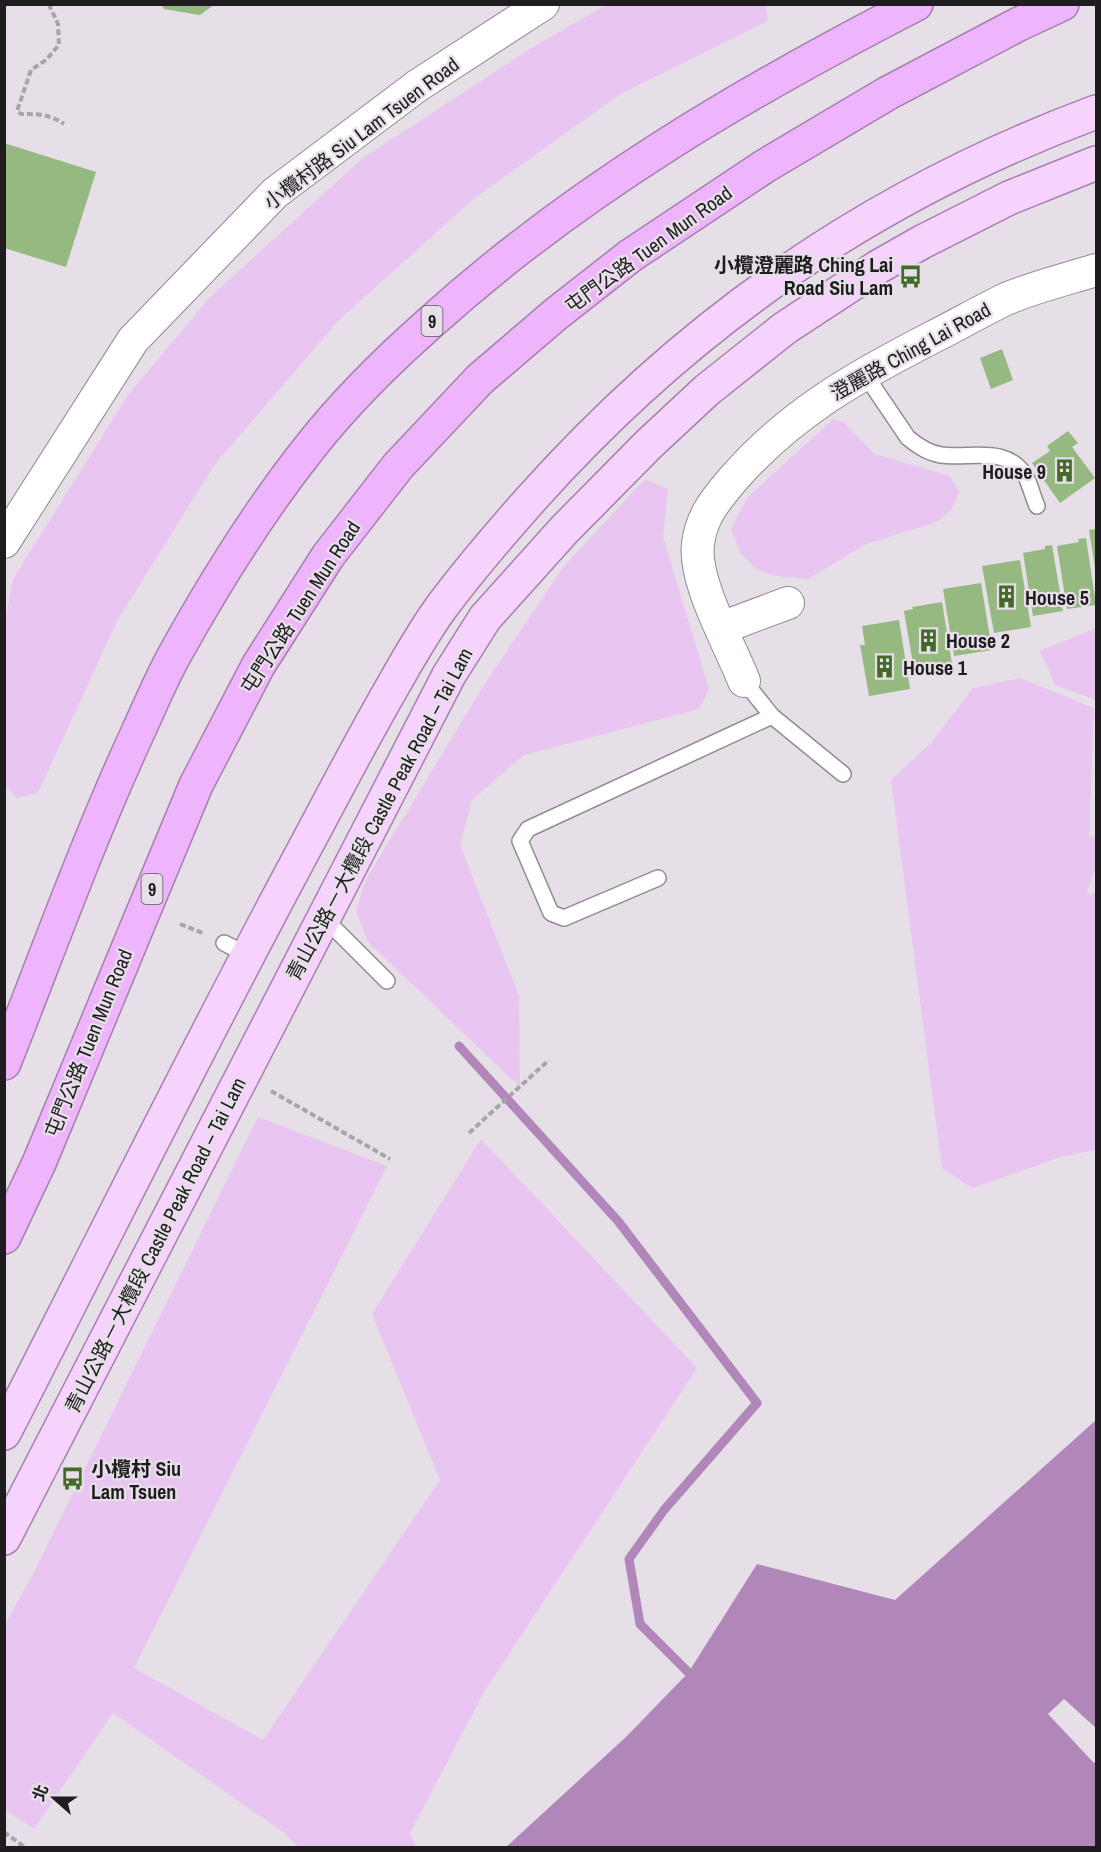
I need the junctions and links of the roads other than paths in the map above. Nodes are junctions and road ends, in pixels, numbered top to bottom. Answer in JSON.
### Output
{"nodes":[{"id":1,"x":543,"y":4,"type":"edge"},
{"id":2,"x":916,"y":4,"type":"edge"},
{"id":3,"x":1062,"y":4,"type":"edge"},
{"id":4,"x":1096,"y":112,"type":"edge"},
{"id":5,"x":1096,"y":163,"type":"edge"},
{"id":6,"x":1096,"y":270,"type":"edge"},
{"id":7,"x":864,"y":373,"type":"junction"},
{"id":8,"x":1036,"y":506,"type":"dead end"},
{"id":9,"x":4,"y":542,"type":"edge"},
{"id":10,"x":788,"y":603,"type":"dead end"},
{"id":11,"x":721,"y":628,"type":"junction"},
{"id":12,"x":744,"y":681,"type":"joint"},
{"id":13,"x":772,"y":716,"type":"junction"},
{"id":14,"x":843,"y":774,"type":"dead end"},
{"id":15,"x":658,"y":878,"type":"dead end"},
{"id":16,"x":324,"y":917,"type":"junction"},
{"id":17,"x":387,"y":981,"type":"dead end"},
{"id":18,"x":4,"y":1063,"type":"edge"},
{"id":19,"x":4,"y":1237,"type":"edge"},
{"id":20,"x":4,"y":1433,"type":"edge"},
{"id":21,"x":4,"y":1538,"type":"edge"}],
"edges":[{"from":1,"to":9,"type":"street","name":"小欖村路 Siu Lam Tsuen Road"},
{"from":2,"to":18,"type":"highway","number":"9"},
{"from":3,"to":19,"type":"highway","name":"屯門公路 Tuen Mun Road","number":"9"},
{"from":4,"to":20,"type":"main road"},
{"from":5,"to":16,"type":"main road","name":"青山公路－大欖段 Castle Peak Road – Tai Lam"},
{"from":6,"to":7,"type":"street","name":"澄麗路 Ching Lai Road"},
{"from":7,"to":8,"type":"lane"},
{"from":7,"to":11,"type":"street","name":"澄麗路 Ching Lai Road"},
{"from":10,"to":11,"type":"street"},
{"from":11,"to":12,"type":"street","name":"澄麗路 Ching Lai Road"},
{"from":12,"to":13,"type":"lane"},
{"from":13,"to":14,"type":"lane"},
{"from":13,"to":15,"type":"lane"},
{"from":16,"to":17,"type":"lane"},
{"from":16,"to":21,"type":"main road","name":"青山公路－大欖段 Castle Peak Road – Tai Lam"}]}
